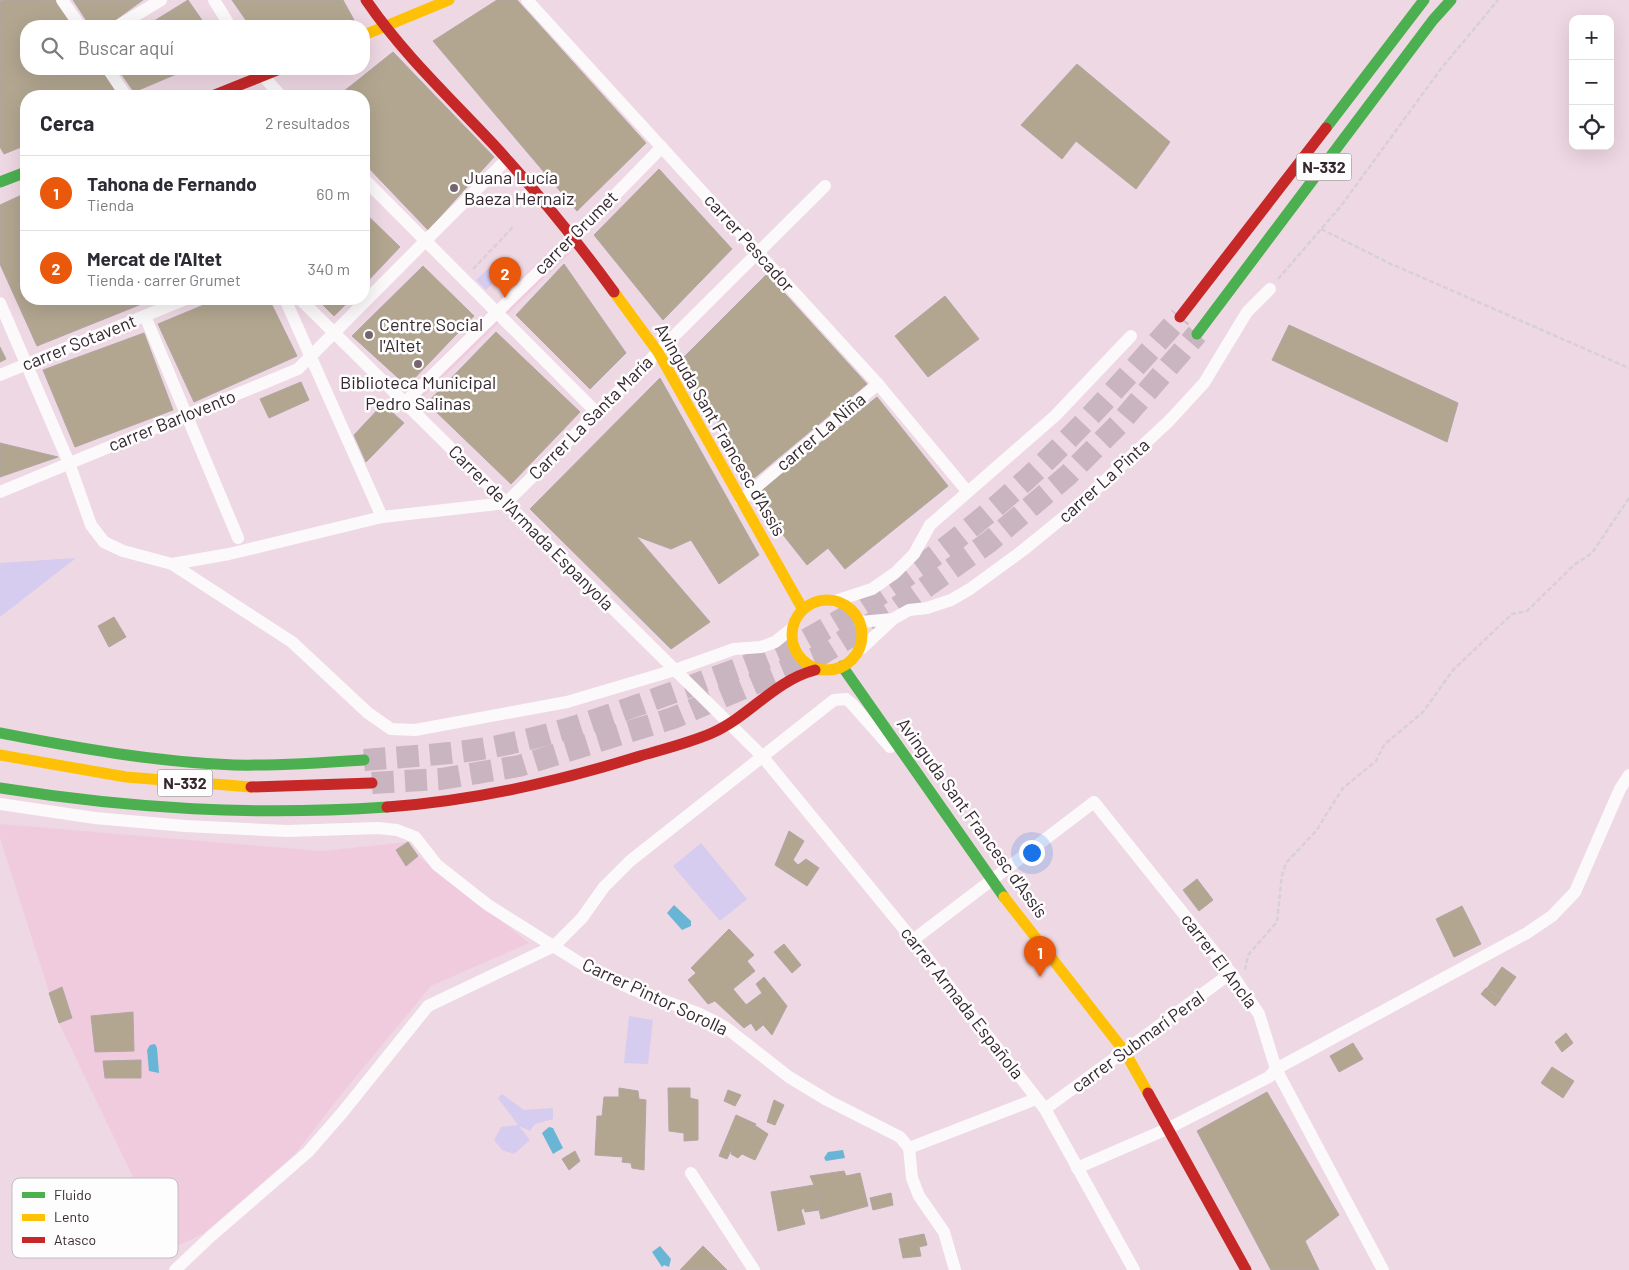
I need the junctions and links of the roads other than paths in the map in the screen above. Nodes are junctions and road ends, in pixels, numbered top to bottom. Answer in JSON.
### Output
{"nodes":[{"id":1,"x":62,"y":0,"type":"edge"},
{"id":2,"x":160,"y":0,"type":"edge"},
{"id":3,"x":214,"y":0,"type":"edge"},
{"id":4,"x":366,"y":0,"type":"edge"},
{"id":5,"x":449,"y":0,"type":"edge"},
{"id":6,"x":526,"y":0,"type":"edge"},
{"id":7,"x":1424,"y":0,"type":"edge"},
{"id":8,"x":1451,"y":0,"type":"edge"},
{"id":9,"x":76,"y":20,"type":"edge"},
{"id":10,"x":128,"y":20,"type":"edge"},
{"id":11,"x":226,"y":20,"type":"edge"},
{"id":12,"x":384,"y":27,"type":"junction"},
{"id":13,"x":370,"y":33,"type":"edge"},
{"id":14,"x":112,"y":75,"type":"edge"},
{"id":15,"x":253,"y":75,"type":"edge"},
{"id":16,"x":262,"y":75,"type":"edge"},
{"id":17,"x":122,"y":90,"type":"edge"},
{"id":18,"x":224,"y":90,"type":"edge"},
{"id":19,"x":276,"y":90,"type":"edge"},
{"id":20,"x":662,"y":147,"type":"junction"},
{"id":21,"x":507,"y":159,"type":"junction"},
{"id":22,"x":20,"y":174,"type":"edge"},
{"id":23,"x":0,"y":182,"type":"edge"},
{"id":24,"x":370,"y":185,"type":"edge"},
{"id":25,"x":825,"y":186,"type":"dead end"},
{"id":26,"x":574,"y":237,"type":"junction"},
{"id":27,"x":425,"y":240,"type":"junction"},
{"id":28,"x":758,"y":253,"type":"junction"},
{"id":29,"x":1270,"y":289,"type":"road end"},
{"id":30,"x":370,"y":294,"type":"edge"},
{"id":31,"x":0,"y":302,"type":"edge"},
{"id":32,"x":172,"y":305,"type":"edge"},
{"id":33,"x":288,"y":305,"type":"edge"},
{"id":34,"x":306,"y":305,"type":"edge"},
{"id":35,"x":359,"y":305,"type":"edge"},
{"id":36,"x":496,"y":312,"type":"junction"},
{"id":37,"x":145,"y":316,"type":"junction"},
{"id":38,"x":1180,"y":317,"type":"tunnel mouth"},
{"id":39,"x":332,"y":332,"type":"junction"},
{"id":40,"x":1197,"y":334,"type":"tunnel mouth"},
{"id":41,"x":1131,"y":336,"type":"dead end"},
{"id":42,"x":658,"y":352,"type":"junction"},
{"id":43,"x":311,"y":357,"type":"junction"},
{"id":44,"x":27,"y":364,"type":"junction"},
{"id":45,"x":0,"y":375,"type":"edge"},
{"id":46,"x":878,"y":384,"type":"junction"},
{"id":47,"x":404,"y":403,"type":"junction"},
{"id":48,"x":596,"y":413,"type":"junction"},
{"id":49,"x":187,"y":415,"type":"junction"},
{"id":50,"x":69,"y":463,"type":"junction"},
{"id":51,"x":967,"y":491,"type":"junction"},
{"id":52,"x":0,"y":492,"type":"edge"},
{"id":53,"x":741,"y":500,"type":"junction"},
{"id":54,"x":506,"y":503,"type":"junction"},
{"id":55,"x":382,"y":517,"type":"junction"},
{"id":56,"x":238,"y":538,"type":"dead end"},
{"id":57,"x":172,"y":564,"type":"junction"},
{"id":58,"x":835,"y":601,"type":"junction"},
{"id":59,"x":802,"y":608,"type":"junction"},
{"id":60,"x":893,"y":620,"type":"junction"},
{"id":61,"x":860,"y":622,"type":"junction"},
{"id":62,"x":790,"y":630,"type":"junction"},
{"id":63,"x":862,"y":648,"type":"junction"},
{"id":64,"x":842,"y":666,"type":"junction"},
{"id":65,"x":675,"y":670,"type":"junction"},
{"id":66,"x":815,"y":670,"type":"junction"},
{"id":67,"x":729,"y":724,"type":"junction"},
{"id":68,"x":0,"y":733,"type":"edge"},
{"id":69,"x":0,"y":755,"type":"edge"},
{"id":70,"x":762,"y":756,"type":"junction"},
{"id":71,"x":364,"y":760,"type":"tunnel mouth"},
{"id":72,"x":1629,"y":775,"type":"edge"},
{"id":73,"x":372,"y":783,"type":"tunnel mouth"},
{"id":74,"x":922,"y":783,"type":"junction"},
{"id":75,"x":0,"y":788,"type":"edge"},
{"id":76,"x":0,"y":804,"type":"edge"},
{"id":77,"x":992,"y":881,"type":"junction"},
{"id":78,"x":913,"y":940,"type":"junction"},
{"id":79,"x":554,"y":946,"type":"junction"},
{"id":80,"x":1230,"y":973,"type":"junction"},
{"id":81,"x":1125,"y":1052,"type":"junction"},
{"id":82,"x":1276,"y":1069,"type":"junction"},
{"id":83,"x":1036,"y":1099,"type":"junction"},
{"id":84,"x":1045,"y":1110,"type":"junction"},
{"id":85,"x":1167,"y":1129,"type":"junction"},
{"id":86,"x":909,"y":1148,"type":"junction"},
{"id":87,"x":1077,"y":1168,"type":"junction"},
{"id":88,"x":691,"y":1173,"type":"dead end"},
{"id":89,"x":175,"y":1270,"type":"edge"},
{"id":90,"x":754,"y":1270,"type":"edge"},
{"id":91,"x":955,"y":1270,"type":"edge"},
{"id":92,"x":1134,"y":1270,"type":"edge"},
{"id":93,"x":1246,"y":1270,"type":"edge"},
{"id":94,"x":1383,"y":1270,"type":"edge"}],
"edges":[{"from":1,"to":9,"type":"street"},
{"from":2,"to":10,"type":"street"},
{"from":3,"to":11,"type":"street"},
{"from":4,"to":12,"type":"main road","name":"Avinguda Sant Francesc d’Assís"},
{"from":5,"to":12,"type":"main road"},
{"from":6,"to":20,"type":"street","name":"carrer Pescador"},
{"from":7,"to":38,"type":"main road","number":"N-332"},
{"from":8,"to":40,"type":"main road","number":"N-332"},
{"from":12,"to":13,"type":"main road"},
{"from":12,"to":21,"type":"main road","name":"Avinguda Sant Francesc d’Assís"},
{"from":14,"to":17,"type":"street"},
{"from":15,"to":18,"type":"main road"},
{"from":16,"to":19,"type":"street"},
{"from":20,"to":26,"type":"street","name":"carrer Grumet"},
{"from":20,"to":28,"type":"street","name":"carrer Pescador"},
{"from":21,"to":26,"type":"main road","name":"Avinguda Sant Francesc d’Assís"},
{"from":21,"to":27,"type":"street","name":"carrer Barlovento"},
{"from":22,"to":23,"type":"main road"},
{"from":24,"to":27,"type":"street"},
{"from":25,"to":28,"type":"street","name":"Carrer La Santa María"},
{"from":26,"to":36,"type":"street","name":"carrer Grumet"},
{"from":26,"to":42,"type":"main road","name":"Avinguda Sant Francesc d’Assís"},
{"from":27,"to":30,"type":"street","name":"carrer Barlovento"},
{"from":27,"to":36,"type":"street"},
{"from":28,"to":42,"type":"street","name":"Carrer La Santa María"},
{"from":28,"to":46,"type":"street","name":"carrer Pescador"},
{"from":29,"to":60,"type":"street","name":"carrer La Pinta"},
{"from":31,"to":44,"type":"street"},
{"from":32,"to":37,"type":"street","name":"carrer Sotavent"},
{"from":33,"to":43,"type":"street"},
{"from":34,"to":39,"type":"street","name":"Carrer de l'Armada Espanyola"},
{"from":35,"to":39,"type":"street","name":"carrer Barlovento"},
{"from":36,"to":47,"type":"street","name":"carrer Grumet"},
{"from":36,"to":48,"type":"street"},
{"from":37,"to":44,"type":"street","name":"carrer Sotavent"},
{"from":37,"to":49,"type":"street"},
{"from":39,"to":43,"type":"street","name":"carrer Barlovento"},
{"from":39,"to":47,"type":"street","name":"Carrer de l'Armada Espanyola"},
{"from":41,"to":51,"type":"street"},
{"from":42,"to":48,"type":"street","name":"Carrer La Santa María"},
{"from":42,"to":53,"type":"main road","name":"Avinguda Sant Francesc d’Assís"},
{"from":43,"to":49,"type":"street","name":"carrer Barlovento"},
{"from":43,"to":55,"type":"street"},
{"from":44,"to":45,"type":"street","name":"carrer Sotavent"},
{"from":44,"to":50,"type":"street"},
{"from":46,"to":51,"type":"street","name":"carrer Pescador"},
{"from":46,"to":53,"type":"street","name":"carrer La Niña"},
{"from":47,"to":54,"type":"street","name":"Carrer de l'Armada Espanyola"},
{"from":48,"to":54,"type":"street","name":"Carrer La Santa María"},
{"from":49,"to":50,"type":"street","name":"carrer Barlovento"},
{"from":49,"to":56,"type":"street"},
{"from":50,"to":52,"type":"street","name":"carrer Barlovento"},
{"from":50,"to":57,"type":"street"},
{"from":51,"to":58,"type":"street"},
{"from":53,"to":59,"type":"main road","name":"Avinguda Sant Francesc d’Assís"},
{"from":54,"to":55,"type":"street"},
{"from":54,"to":65,"type":"street","name":"Carrer de l'Armada Espanyola"},
{"from":55,"to":57,"type":"street"},
{"from":57,"to":65,"type":"street"},
{"from":58,"to":59,"type":"main road"},
{"from":58,"to":61,"type":"main road"},
{"from":59,"to":62,"type":"main road"},
{"from":60,"to":61,"type":"street","name":"carrer La Pinta"},
{"from":60,"to":63,"type":"street","name":"carrer La Pinta"},
{"from":61,"to":63,"type":"main road"},
{"from":62,"to":65,"type":"street"},
{"from":62,"to":66,"type":"main road"},
{"from":63,"to":64,"type":"main road"},
{"from":64,"to":66,"type":"main road"},
{"from":64,"to":74,"type":"main road","name":"Avinguda Sant Francesc d'Assís"},
{"from":65,"to":67,"type":"street","name":"Carrer de l'Armada Espanyola"},
{"from":66,"to":67,"type":"main road"},
{"from":67,"to":70,"type":"street","name":"Carrer de l'Armada Espanyola"},
{"from":67,"to":75,"type":"main road"},
{"from":68,"to":71,"type":"main road","number":"N-332"},
{"from":69,"to":73,"type":"main road","number":"N-332"},
{"from":70,"to":74,"type":"street"},
{"from":70,"to":78,"type":"street","name":"carrer Armada Española"},
{"from":70,"to":79,"type":"street"},
{"from":72,"to":82,"type":"street"},
{"from":74,"to":77,"type":"main road","name":"Avinguda Sant Francesc d'Assís"},
{"from":76,"to":79,"type":"street","name":"Carrer Pintor Sorolla"},
{"from":77,"to":78,"type":"street"},
{"from":77,"to":80,"type":"street","name":"carrer El Ancla"},
{"from":77,"to":81,"type":"main road","name":"Avinguda Sant Francesc d'Assís"},
{"from":78,"to":83,"type":"street","name":"carrer Armada Española"},
{"from":79,"to":86,"type":"street","name":"Carrer Pintor Sorolla"},
{"from":79,"to":89,"type":"street"},
{"from":80,"to":81,"type":"street","name":"carrer Submarí Peral"},
{"from":80,"to":82,"type":"street","name":"carrer El Ancla"},
{"from":81,"to":84,"type":"street","name":"carrer Submarí Peral"},
{"from":81,"to":85,"type":"main road","name":"Avinguda Sant Francesc d'Assís"},
{"from":82,"to":85,"type":"street"},
{"from":82,"to":94,"type":"street","name":"carrer El Ancla"},
{"from":83,"to":84,"type":"street","name":"carrer Armada Española"},
{"from":83,"to":86,"type":"street"},
{"from":84,"to":87,"type":"street","name":"carrer Armada Española"},
{"from":85,"to":87,"type":"street"},
{"from":85,"to":93,"type":"main road","name":"Avinguda Sant Francesc d'Assís"},
{"from":86,"to":91,"type":"street"},
{"from":87,"to":92,"type":"street","name":"carrer Armada Española"},
{"from":88,"to":90,"type":"street"}]}
